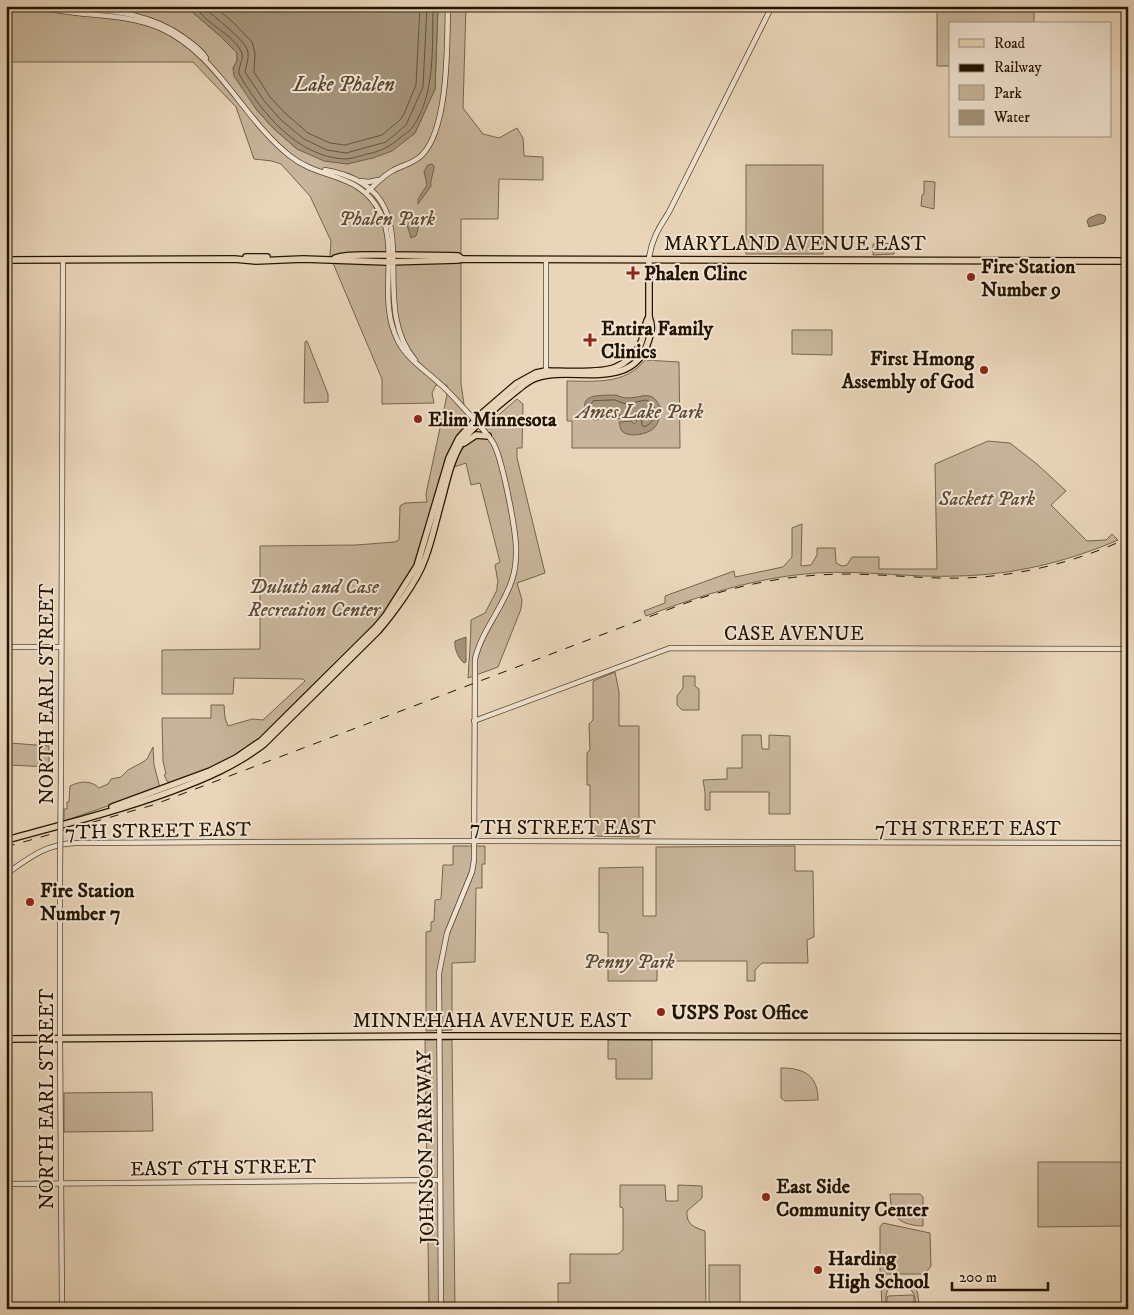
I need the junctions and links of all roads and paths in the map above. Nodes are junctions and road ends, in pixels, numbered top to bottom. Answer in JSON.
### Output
{"nodes":[{"id":1,"x":38,"y":6,"type":"edge"},
{"id":2,"x":63,"y":6,"type":"edge"},
{"id":3,"x":448,"y":6,"type":"edge"},
{"id":4,"x":772,"y":6,"type":"edge"},
{"id":5,"x":207,"y":62,"type":"junction"},
{"id":6,"x":314,"y":168,"type":"junction"},
{"id":7,"x":379,"y":180,"type":"junction"},
{"id":8,"x":360,"y":181,"type":"junction"},
{"id":9,"x":370,"y":189,"type":"junction"},
{"id":10,"x":366,"y":194,"type":"junction"},
{"id":11,"x":390,"y":258,"type":"junction"},
{"id":12,"x":649,"y":258,"type":"junction"},
{"id":13,"x":546,"y":259,"type":"junction"},
{"id":14,"x":6,"y":260,"type":"edge"},
{"id":15,"x":63,"y":260,"type":"junction"},
{"id":16,"x":1128,"y":261,"type":"edge"},
{"id":17,"x":546,"y":373,"type":"junction"},
{"id":18,"x":476,"y":422,"type":"junction"},
{"id":19,"x":488,"y":436,"type":"junction"},
{"id":20,"x":452,"y":461,"type":"junction"},
{"id":21,"x":6,"y":647,"type":"edge"},
{"id":22,"x":61,"y":647,"type":"junction"},
{"id":23,"x":1128,"y":649,"type":"edge"},
{"id":24,"x":474,"y":721,"type":"junction"},
{"id":25,"x":65,"y":824,"type":"junction"},
{"id":26,"x":6,"y":840,"type":"edge"},
{"id":27,"x":474,"y":841,"type":"junction"},
{"id":28,"x":1128,"y":843,"type":"edge"},
{"id":29,"x":6,"y":874,"type":"edge"},
{"id":30,"x":439,"y":1036,"type":"junction"},
{"id":31,"x":1128,"y":1037,"type":"edge"},
{"id":32,"x":6,"y":1040,"type":"edge"},
{"id":33,"x":60,"y":1040,"type":"junction"},
{"id":34,"x":440,"y":1180,"type":"junction"},
{"id":35,"x":6,"y":1184,"type":"edge"},
{"id":36,"x":61,"y":1184,"type":"junction"},
{"id":37,"x":62,"y":1309,"type":"edge"},
{"id":38,"x":441,"y":1309,"type":"edge"}],
"edges":[{"from":1,"to":5,"type":"street"},
{"from":2,"to":5,"type":"street"},
{"from":3,"to":7,"type":"street"},
{"from":4,"to":12,"type":"street"},
{"from":5,"to":6,"type":"street"},
{"from":6,"to":8,"type":"street"},
{"from":6,"to":10,"type":"street"},
{"from":7,"to":8,"type":"street"},
{"from":7,"to":9,"type":"street"},
{"from":8,"to":9,"type":"street","name":"JOHNSON PARKWAY"},
{"from":9,"to":10,"type":"street"},
{"from":9,"to":11,"type":"street","name":"JOHNSON PARKWAY"},
{"from":10,"to":11,"type":"street","name":"JOHNSON PARKWAY"},
{"from":11,"to":13,"type":"main road","name":"MARYLAND AVENUE EAST"},
{"from":11,"to":15,"type":"main road","name":"MARYLAND AVENUE EAST"},
{"from":11,"to":18,"type":"street","name":"JOHNSON PARKWAY"},
{"from":12,"to":13,"type":"main road","name":"MARYLAND AVENUE EAST"},
{"from":12,"to":16,"type":"main road","name":"MARYLAND AVENUE EAST"},
{"from":12,"to":17,"type":"main road"},
{"from":13,"to":17,"type":"street"},
{"from":14,"to":15,"type":"main road","name":"MARYLAND AVENUE EAST"},
{"from":15,"to":22,"type":"street","name":"NORTH EARL STREET"},
{"from":17,"to":18,"type":"main road"},
{"from":18,"to":19,"type":"street","name":"JOHNSON PARKWAY"},
{"from":18,"to":20,"type":"main road"},
{"from":18,"to":25,"type":"main road"},
{"from":19,"to":20,"type":"main road"},
{"from":19,"to":24,"type":"street","name":"JOHNSON PARKWAY"},
{"from":20,"to":25,"type":"main road"},
{"from":21,"to":22,"type":"street"},
{"from":22,"to":33,"type":"street","name":"NORTH EARL STREET","bridge":true},
{"from":23,"to":24,"type":"street","name":"CASE AVENUE"},
{"from":24,"to":27,"type":"street","name":"JOHNSON PARKWAY"},
{"from":25,"to":26,"type":"main road"},
{"from":27,"to":28,"type":"street","name":"7TH STREET EAST"},
{"from":27,"to":29,"type":"street","name":"7TH STREET EAST"},
{"from":27,"to":30,"type":"street","name":"JOHNSON PARKWAY"},
{"from":30,"to":31,"type":"main road","name":"MINNEHAHA AVENUE EAST"},
{"from":30,"to":33,"type":"main road","name":"MINNEHAHA AVENUE EAST"},
{"from":30,"to":34,"type":"street","name":"JOHNSON PARKWAY"},
{"from":32,"to":33,"type":"main road","name":"MINNEHAHA AVENUE EAST"},
{"from":33,"to":36,"type":"street","name":"NORTH EARL STREET"},
{"from":34,"to":36,"type":"street","name":"EAST 6TH STREET"},
{"from":34,"to":38,"type":"street","name":"JOHNSON PARKWAY"},
{"from":35,"to":36,"type":"street","name":"EAST 6TH STREET"},
{"from":36,"to":37,"type":"street","name":"NORTH EARL STREET"}]}
